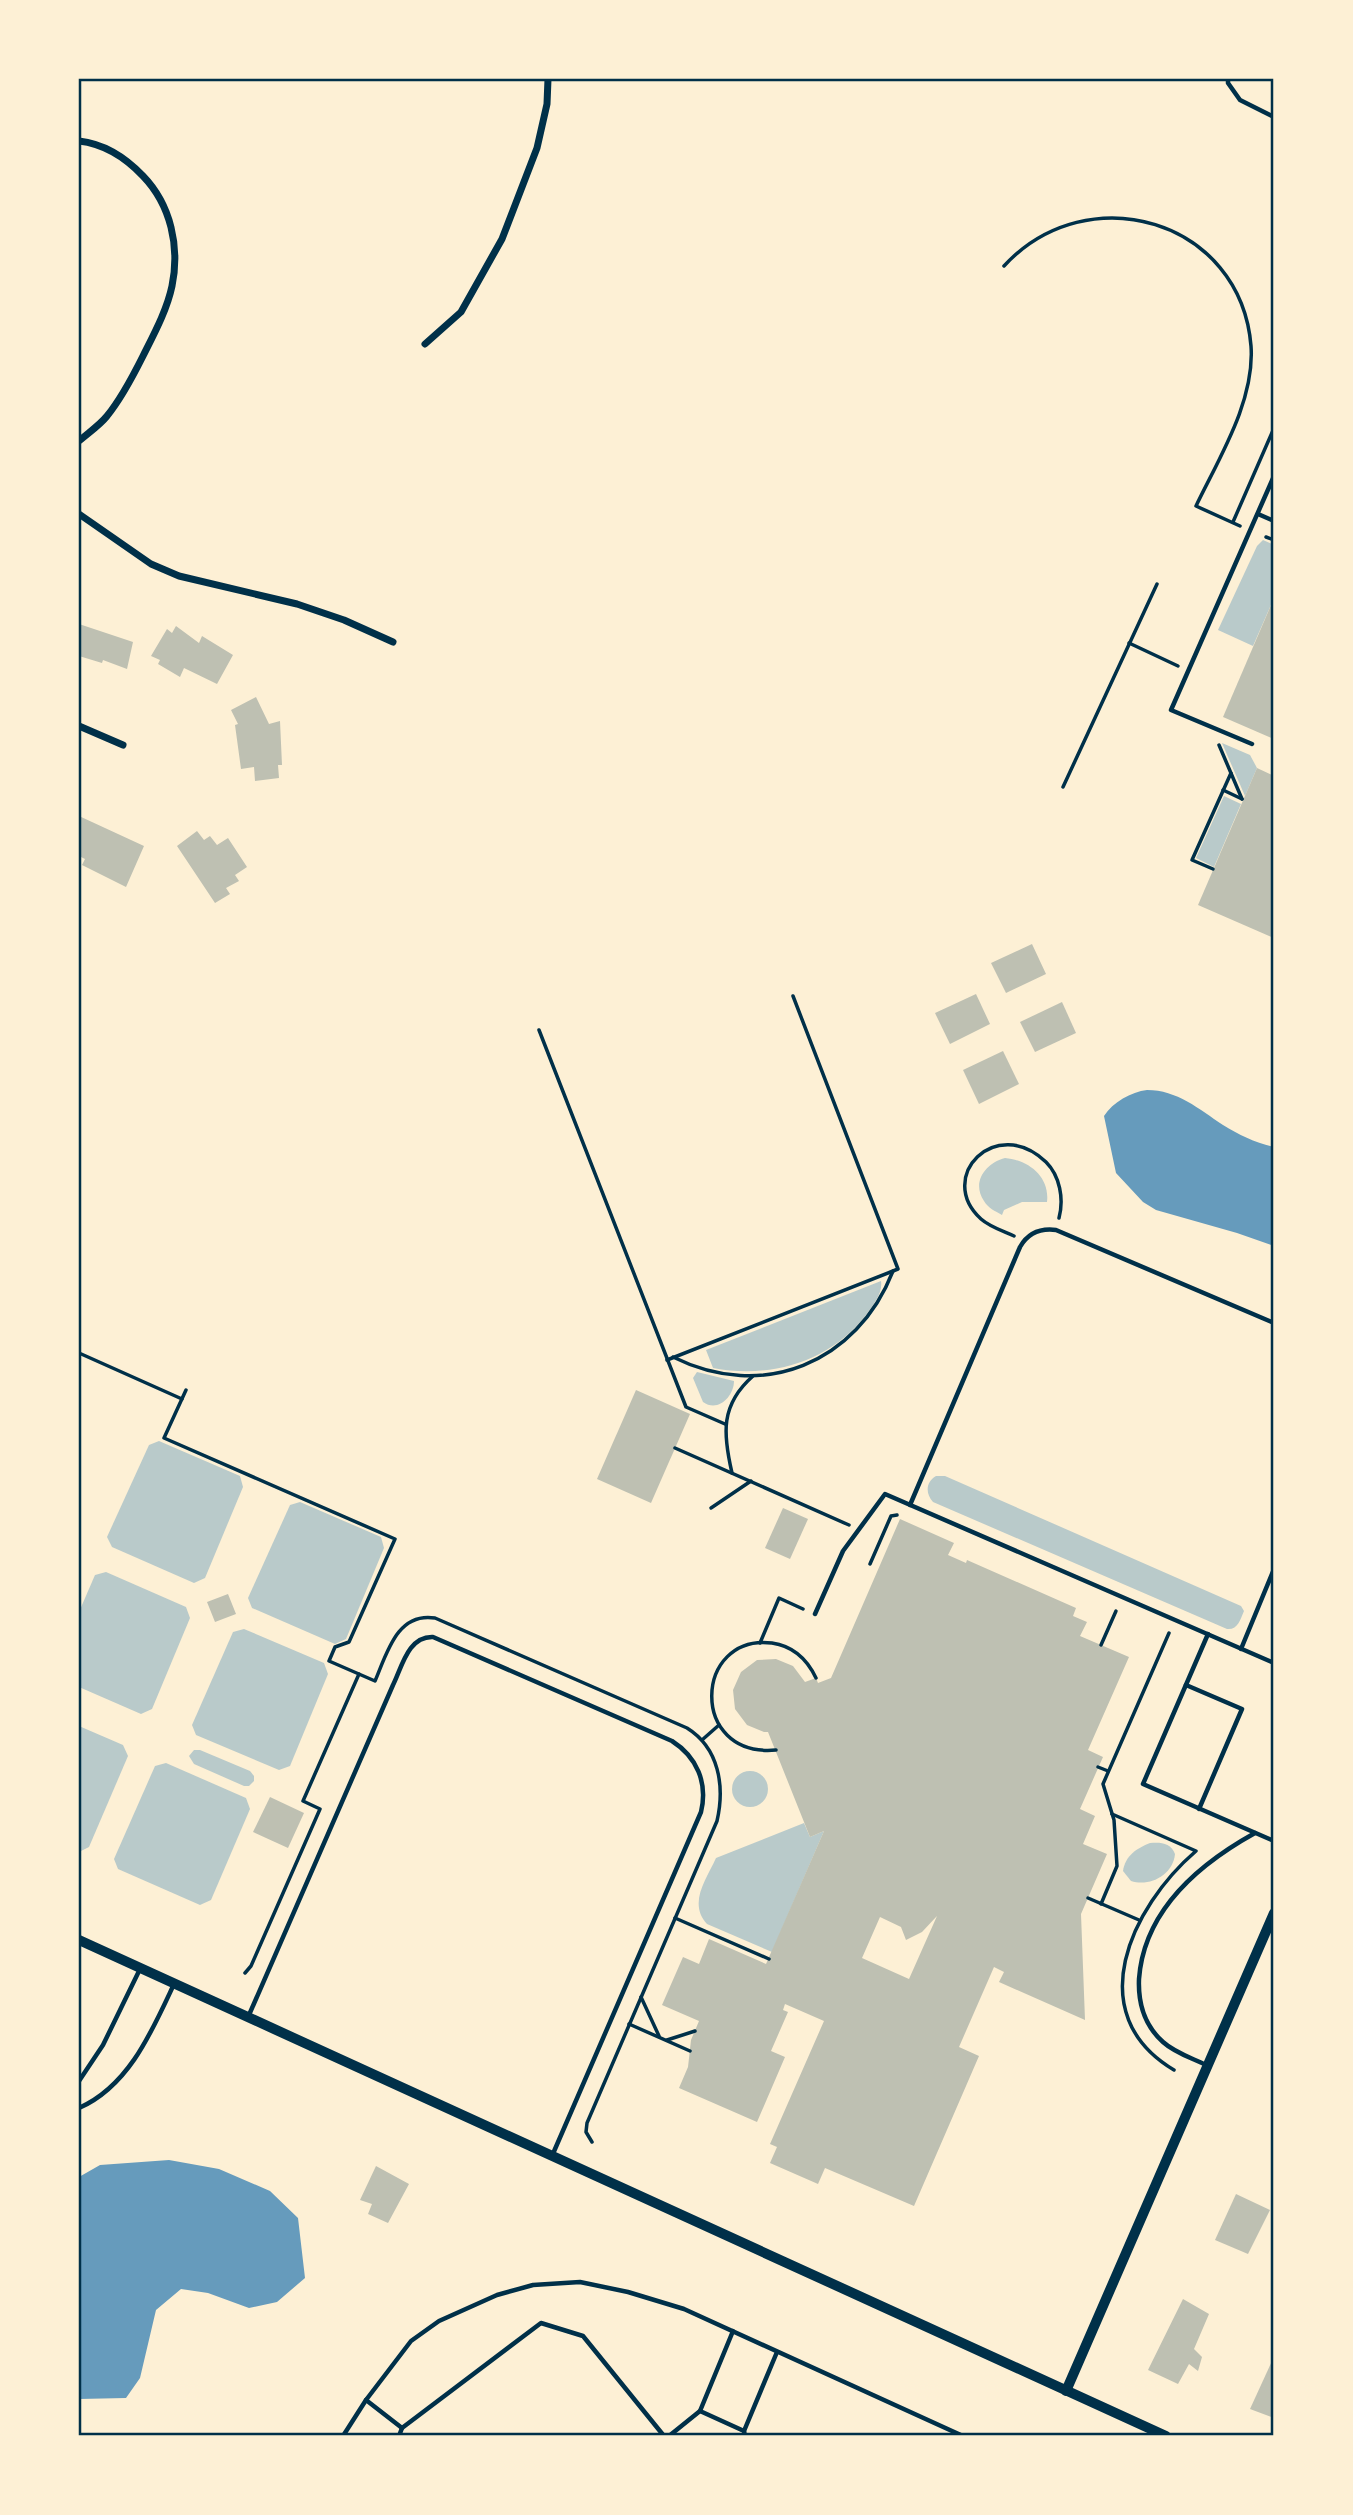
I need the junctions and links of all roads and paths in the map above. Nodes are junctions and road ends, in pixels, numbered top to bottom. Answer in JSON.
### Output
{"nodes":[{"id":1,"x":548,"y":79,"type":"edge"},
{"id":2,"x":1228,"y":79,"type":"edge"},
{"id":3,"x":1274,"y":117,"type":"edge"},
{"id":4,"x":79,"y":141,"type":"edge"},
{"id":5,"x":1003,"y":265,"type":"dead end"},
{"id":6,"x":425,"y":344,"type":"dead end"},
{"id":7,"x":1274,"y":428,"type":"edge"},
{"id":8,"x":79,"y":441,"type":"edge"},
{"id":9,"x":1274,"y":476,"type":"edge"},
{"id":10,"x":79,"y":514,"type":"edge"},
{"id":11,"x":1258,"y":514,"type":"junction"},
{"id":12,"x":1274,"y":521,"type":"edge"},
{"id":13,"x":1233,"y":522,"type":"junction"},
{"id":14,"x":1240,"y":526,"type":"dead end"},
{"id":15,"x":1266,"y":537,"type":"dead end"},
{"id":16,"x":1274,"y":540,"type":"edge"},
{"id":17,"x":1157,"y":584,"type":"dead end"},
{"id":18,"x":393,"y":642,"type":"dead end"},
{"id":19,"x":1129,"y":643,"type":"junction"},
{"id":20,"x":1189,"y":670,"type":"junction"},
{"id":21,"x":79,"y":726,"type":"edge"},
{"id":22,"x":1212,"y":727,"type":"junction"},
{"id":23,"x":1252,"y":744,"type":"dead end"},
{"id":24,"x":123,"y":745,"type":"dead end"},
{"id":25,"x":1231,"y":773,"type":"junction"},
{"id":26,"x":1063,"y":787,"type":"dead end"},
{"id":27,"x":1223,"y":790,"type":"junction"},
{"id":28,"x":1213,"y":869,"type":"dead end"},
{"id":29,"x":793,"y":996,"type":"dead end"},
{"id":30,"x":539,"y":1030,"type":"dead end"},
{"id":31,"x":1056,"y":1230,"type":"junction"},
{"id":32,"x":1024,"y":1241,"type":"junction"},
{"id":33,"x":893,"y":1271,"type":"junction"},
{"id":34,"x":1274,"y":1323,"type":"edge"},
{"id":35,"x":79,"y":1353,"type":"edge"},
{"id":36,"x":673,"y":1357,"type":"junction"},
{"id":37,"x":667,"y":1360,"type":"junction"},
{"id":38,"x":753,"y":1376,"type":"junction"},
{"id":39,"x":186,"y":1390,"type":"dead end"},
{"id":40,"x":182,"y":1399,"type":"junction"},
{"id":41,"x":725,"y":1424,"type":"junction"},
{"id":42,"x":675,"y":1448,"type":"dead end"},
{"id":43,"x":732,"y":1473,"type":"junction"},
{"id":44,"x":751,"y":1481,"type":"junction"},
{"id":45,"x":910,"y":1505,"type":"junction"},
{"id":46,"x":711,"y":1508,"type":"dead end"},
{"id":47,"x":907,"y":1519,"type":"dead end"},
{"id":48,"x":859,"y":1529,"type":"junction"},
{"id":49,"x":870,"y":1564,"type":"dead end"},
{"id":50,"x":1274,"y":1569,"type":"edge"},
{"id":51,"x":815,"y":1614,"type":"joint"},
{"id":52,"x":1127,"y":1615,"type":"dead end"},
{"id":53,"x":1158,"y":1629,"type":"dead end"},
{"id":54,"x":1169,"y":1633,"type":"junction"},
{"id":55,"x":1208,"y":1634,"type":"junction"},
{"id":56,"x":760,"y":1643,"type":"junction"},
{"id":57,"x":1101,"y":1645,"type":"dead end"},
{"id":58,"x":1202,"y":1648,"type":"junction"},
{"id":59,"x":1241,"y":1648,"type":"junction"},
{"id":60,"x":1274,"y":1663,"type":"edge"},
{"id":61,"x":359,"y":1674,"type":"junction"},
{"id":62,"x":816,"y":1678,"type":"dead end"},
{"id":63,"x":1186,"y":1685,"type":"junction"},
{"id":64,"x":719,"y":1725,"type":"junction"},
{"id":65,"x":702,"y":1740,"type":"junction"},
{"id":66,"x":776,"y":1750,"type":"dead end"},
{"id":67,"x":1098,"y":1767,"type":"dead end"},
{"id":68,"x":1108,"y":1771,"type":"junction"},
{"id":69,"x":1199,"y":1809,"type":"junction"},
{"id":70,"x":1112,"y":1814,"type":"junction"},
{"id":71,"x":1255,"y":1833,"type":"junction"},
{"id":72,"x":1274,"y":1841,"type":"edge"},
{"id":73,"x":1196,"y":1852,"type":"dead end"},
{"id":74,"x":1088,"y":1898,"type":"dead end"},
{"id":75,"x":1101,"y":1904,"type":"junction"},
{"id":76,"x":1274,"y":1913,"type":"edge"},
{"id":77,"x":675,"y":1918,"type":"junction"},
{"id":78,"x":1139,"y":1920,"type":"dead end"},
{"id":79,"x":79,"y":1940,"type":"edge"},
{"id":80,"x":769,"y":1959,"type":"dead end"},
{"id":81,"x":140,"y":1968,"type":"junction"},
{"id":82,"x":245,"y":1973,"type":"dead end"},
{"id":83,"x":174,"y":1983,"type":"junction"},
{"id":84,"x":641,"y":1997,"type":"junction"},
{"id":85,"x":248,"y":2017,"type":"junction"},
{"id":86,"x":629,"y":2024,"type":"junction"},
{"id":87,"x":695,"y":2031,"type":"dead end"},
{"id":88,"x":660,"y":2038,"type":"junction"},
{"id":89,"x":666,"y":2040,"type":"junction"},
{"id":90,"x":690,"y":2051,"type":"dead end"},
{"id":91,"x":1209,"y":2066,"type":"junction"},
{"id":92,"x":79,"y":2081,"type":"edge"},
{"id":93,"x":79,"y":2108,"type":"edge"},
{"id":94,"x":592,"y":2141,"type":"dead end"},
{"id":95,"x":552,"y":2157,"type":"junction"},
{"id":96,"x":733,"y":2332,"type":"junction"},
{"id":97,"x":777,"y":2352,"type":"junction"},
{"id":98,"x":1066,"y":2391,"type":"junction"},
{"id":99,"x":366,"y":2399,"type":"junction"},
{"id":100,"x":700,"y":2411,"type":"junction"},
{"id":101,"x":402,"y":2428,"type":"junction"},
{"id":102,"x":744,"y":2434,"type":"edge"},
{"id":103,"x":342,"y":2436,"type":"edge"},
{"id":104,"x":399,"y":2436,"type":"edge"},
{"id":105,"x":666,"y":2436,"type":"edge"},
{"id":106,"x":964,"y":2436,"type":"edge"},
{"id":107,"x":1166,"y":2436,"type":"edge"}],
"edges":[{"from":1,"to":6,"type":"street"},
{"from":2,"to":3,"type":"lane"},
{"from":4,"to":8,"type":"street"},
{"from":5,"to":13,"type":"path"},
{"from":7,"to":13,"type":"path"},
{"from":9,"to":11,"type":"lane"},
{"from":10,"to":18,"type":"street"},
{"from":11,"to":12,"type":"lane"},
{"from":11,"to":20,"type":"lane"},
{"from":13,"to":14,"type":"path"},
{"from":15,"to":16,"type":"path"},
{"from":17,"to":19,"type":"path"},
{"from":19,"to":20,"type":"path"},
{"from":19,"to":26,"type":"path"},
{"from":20,"to":22,"type":"lane"},
{"from":21,"to":24,"type":"street"},
{"from":22,"to":23,"type":"lane"},
{"from":22,"to":25,"type":"path"},
{"from":25,"to":27,"type":"path"},
{"from":25,"to":27,"type":"path"},
{"from":27,"to":28,"type":"path"},
{"from":29,"to":33,"type":"path"},
{"from":30,"to":37,"type":"path"},
{"from":31,"to":32,"type":"lane"},
{"from":31,"to":32,"type":"path"},
{"from":31,"to":34,"type":"lane"},
{"from":32,"to":45,"type":"lane"},
{"from":33,"to":36,"type":"path"},
{"from":33,"to":38,"type":"path"},
{"from":35,"to":40,"type":"path"},
{"from":36,"to":37,"type":"path"},
{"from":36,"to":38,"type":"path"},
{"from":37,"to":41,"type":"path"},
{"from":38,"to":41,"type":"path"},
{"from":39,"to":40,"type":"path"},
{"from":40,"to":61,"type":"path"},
{"from":41,"to":43,"type":"path"},
{"from":42,"to":43,"type":"path"},
{"from":43,"to":44,"type":"path"},
{"from":44,"to":46,"type":"path"},
{"from":44,"to":48,"type":"path"},
{"from":45,"to":48,"type":"lane"},
{"from":45,"to":55,"type":"lane"},
{"from":47,"to":49,"type":"path"},
{"from":48,"to":51,"type":"lane"},
{"from":50,"to":59,"type":"lane"},
{"from":51,"to":56,"type":"path"},
{"from":52,"to":57,"type":"path"},
{"from":53,"to":54,"type":"path"},
{"from":54,"to":58,"type":"path"},
{"from":54,"to":68,"type":"path"},
{"from":55,"to":58,"type":"lane"},
{"from":55,"to":59,"type":"lane"},
{"from":56,"to":62,"type":"path"},
{"from":56,"to":64,"type":"path"},
{"from":58,"to":63,"type":"lane"},
{"from":59,"to":60,"type":"lane"},
{"from":61,"to":65,"type":"path"},
{"from":61,"to":82,"type":"path"},
{"from":63,"to":69,"type":"lane"},
{"from":63,"to":69,"type":"lane"},
{"from":64,"to":65,"type":"path"},
{"from":64,"to":66,"type":"path"},
{"from":65,"to":77,"type":"path"},
{"from":67,"to":68,"type":"path"},
{"from":68,"to":70,"type":"path"},
{"from":69,"to":71,"type":"lane"},
{"from":70,"to":73,"type":"path"},
{"from":70,"to":75,"type":"path"},
{"from":71,"to":72,"type":"lane"},
{"from":71,"to":91,"type":"lane"},
{"from":74,"to":75,"type":"path"},
{"from":75,"to":78,"type":"path"},
{"from":76,"to":91,"type":"street"},
{"from":77,"to":80,"type":"path"},
{"from":77,"to":84,"type":"path"},
{"from":79,"to":81,"type":"street"},
{"from":81,"to":83,"type":"street"},
{"from":81,"to":92,"type":"lane"},
{"from":83,"to":85,"type":"street"},
{"from":83,"to":93,"type":"lane"},
{"from":84,"to":86,"type":"path"},
{"from":84,"to":88,"type":"path"},
{"from":85,"to":95,"type":"street"},
{"from":85,"to":95,"type":"lane"},
{"from":86,"to":88,"type":"path"},
{"from":86,"to":94,"type":"path"},
{"from":87,"to":89,"type":"path"},
{"from":88,"to":89,"type":"path"},
{"from":89,"to":90,"type":"path"},
{"from":91,"to":98,"type":"street"},
{"from":95,"to":98,"type":"street"},
{"from":96,"to":97,"type":"lane"},
{"from":96,"to":99,"type":"lane"},
{"from":96,"to":100,"type":"lane"},
{"from":97,"to":102,"type":"lane"},
{"from":97,"to":106,"type":"lane"},
{"from":98,"to":107,"type":"street"},
{"from":99,"to":101,"type":"lane"},
{"from":99,"to":103,"type":"lane"},
{"from":100,"to":102,"type":"lane"},
{"from":100,"to":105,"type":"lane"},
{"from":101,"to":104,"type":"lane"},
{"from":101,"to":105,"type":"lane"}]}
